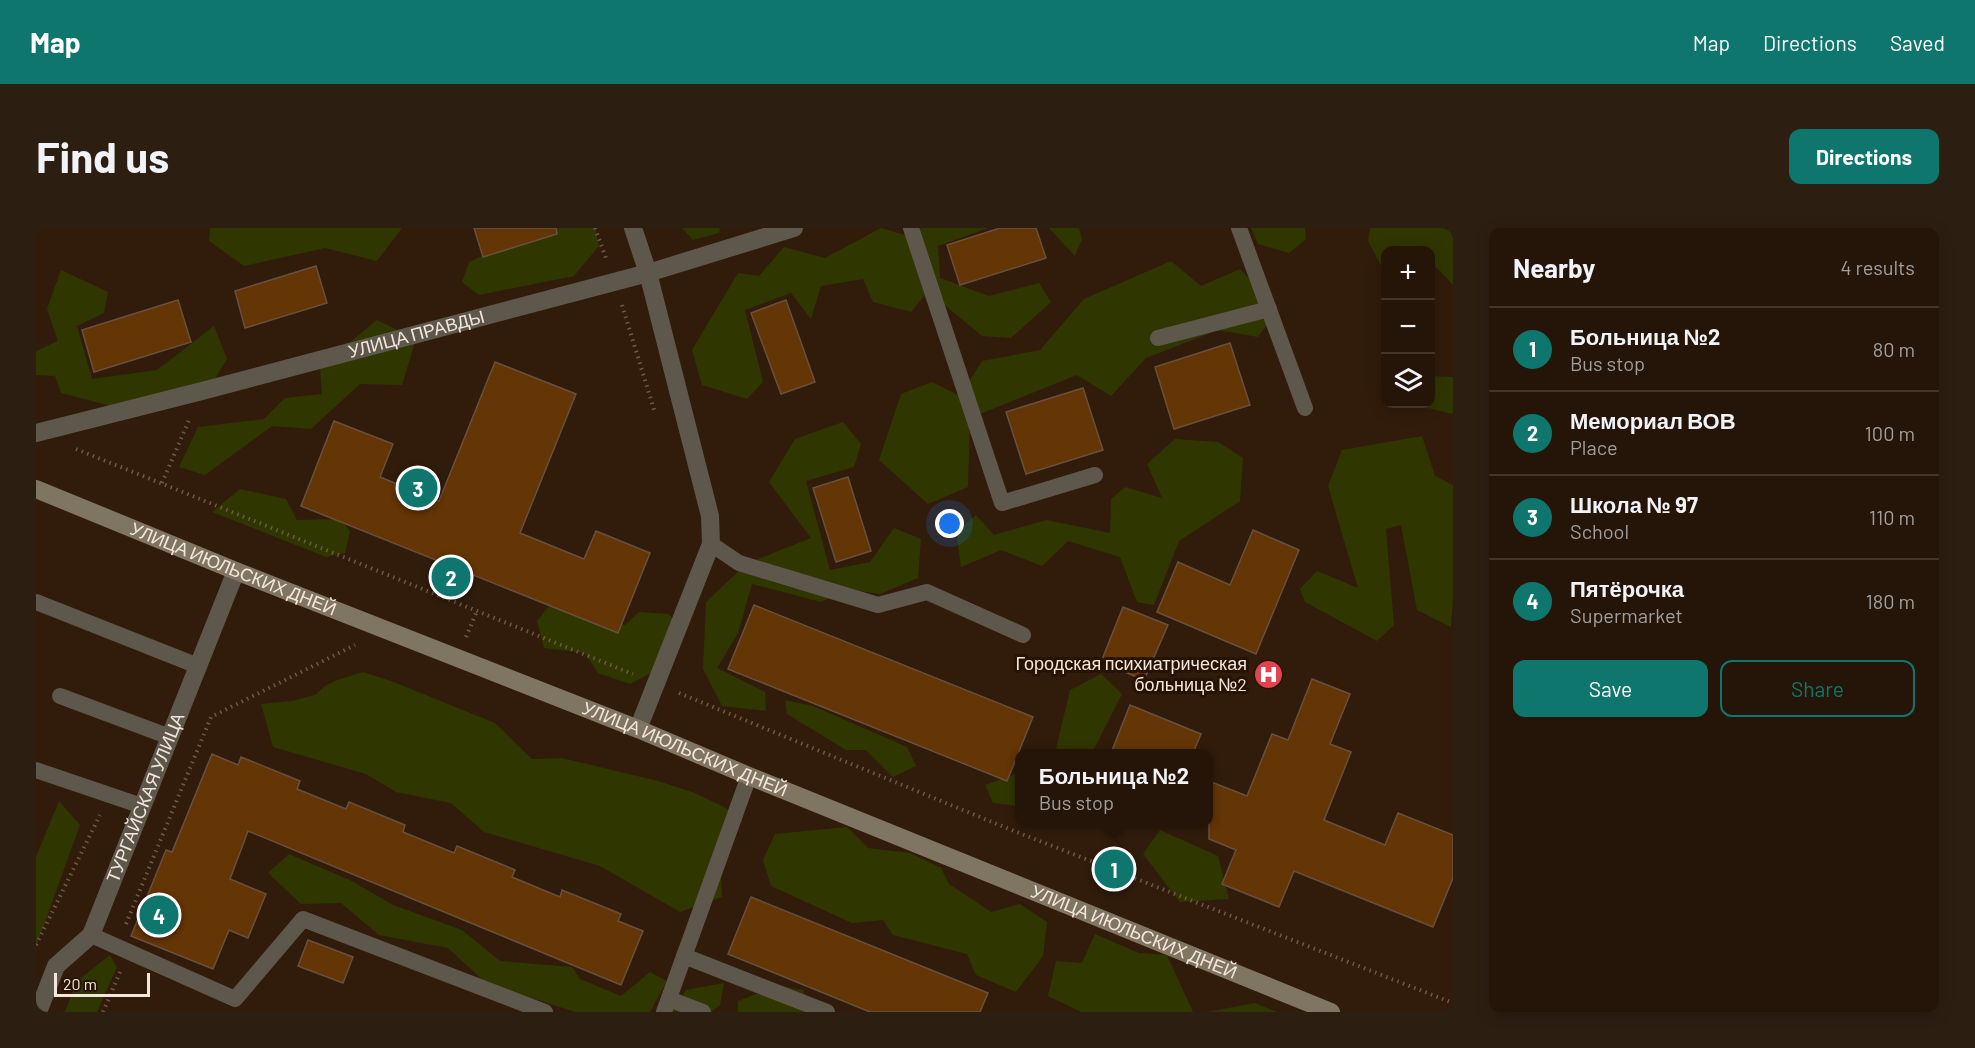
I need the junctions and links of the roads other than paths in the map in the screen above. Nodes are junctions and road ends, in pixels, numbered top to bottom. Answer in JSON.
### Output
{"nodes":[{"id":1,"x":633,"y":228,"type":"edge"},
{"id":2,"x":794,"y":228,"type":"edge"},
{"id":3,"x":911,"y":228,"type":"edge"},
{"id":4,"x":1239,"y":228,"type":"edge"},
{"id":5,"x":648,"y":273,"type":"junction"},
{"id":6,"x":1269,"y":309,"type":"junction"},
{"id":7,"x":1158,"y":338,"type":"dead end"},
{"id":8,"x":1305,"y":408,"type":"dead end"},
{"id":9,"x":36,"y":433,"type":"edge"},
{"id":10,"x":1095,"y":475,"type":"dead end"},
{"id":11,"x":36,"y":489,"type":"edge"},
{"id":12,"x":711,"y":544,"type":"junction"},
{"id":13,"x":236,"y":571,"type":"junction"},
{"id":14,"x":36,"y":602,"type":"edge"},
{"id":15,"x":1023,"y":635,"type":"dead end"},
{"id":16,"x":198,"y":666,"type":"junction"},
{"id":17,"x":60,"y":696,"type":"dead end"},
{"id":18,"x":638,"y":729,"type":"junction"},
{"id":19,"x":170,"y":737,"type":"junction"},
{"id":20,"x":36,"y":770,"type":"edge"},
{"id":21,"x":749,"y":776,"type":"junction"},
{"id":22,"x":142,"y":806,"type":"junction"},
{"id":23,"x":91,"y":935,"type":"junction"},
{"id":24,"x":684,"y":956,"type":"junction"},
{"id":25,"x":666,"y":1006,"type":"edge"},
{"id":26,"x":38,"y":1012,"type":"edge"},
{"id":27,"x":544,"y":1012,"type":"edge"},
{"id":28,"x":703,"y":1012,"type":"edge"},
{"id":29,"x":827,"y":1012,"type":"edge"},
{"id":30,"x":1331,"y":1012,"type":"edge"}],
"edges":[{"from":1,"to":5,"type":"street"},
{"from":2,"to":5,"type":"street","name":"УЛИЦА ПРАВДЫ"},
{"from":3,"to":10,"type":"lane"},
{"from":4,"to":6,"type":"lane"},
{"from":5,"to":9,"type":"street","name":"УЛИЦА ПРАВДЫ"},
{"from":5,"to":12,"type":"street"},
{"from":6,"to":7,"type":"lane"},
{"from":6,"to":8,"type":"lane"},
{"from":11,"to":13,"type":"street","name":"УЛИЦА ИЮЛЬСКИХ ДНЕЙ"},
{"from":12,"to":15,"type":"lane"},
{"from":12,"to":18,"type":"street"},
{"from":13,"to":16,"type":"street","name":"ТУРГАЙСКАЯ УЛИЦА"},
{"from":13,"to":18,"type":"street","name":"УЛИЦА ИЮЛЬСКИХ ДНЕЙ"},
{"from":14,"to":16,"type":"lane"},
{"from":16,"to":19,"type":"street","name":"ТУРГАЙСКАЯ УЛИЦА"},
{"from":17,"to":19,"type":"lane"},
{"from":18,"to":21,"type":"street","name":"УЛИЦА ИЮЛЬСКИХ ДНЕЙ"},
{"from":19,"to":22,"type":"street","name":"ТУРГАЙСКАЯ УЛИЦА"},
{"from":20,"to":22,"type":"lane"},
{"from":21,"to":24,"type":"lane"},
{"from":21,"to":30,"type":"street","name":"УЛИЦА ИЮЛЬСКИХ ДНЕЙ"},
{"from":22,"to":23,"type":"street","name":"ТУРГАЙСКАЯ УЛИЦА"},
{"from":23,"to":26,"type":"street","name":"ТУРГАЙСКАЯ УЛИЦА"},
{"from":23,"to":27,"type":"lane"},
{"from":24,"to":25,"type":"lane"},
{"from":24,"to":29,"type":"lane"},
{"from":25,"to":28,"type":"lane"}]}
